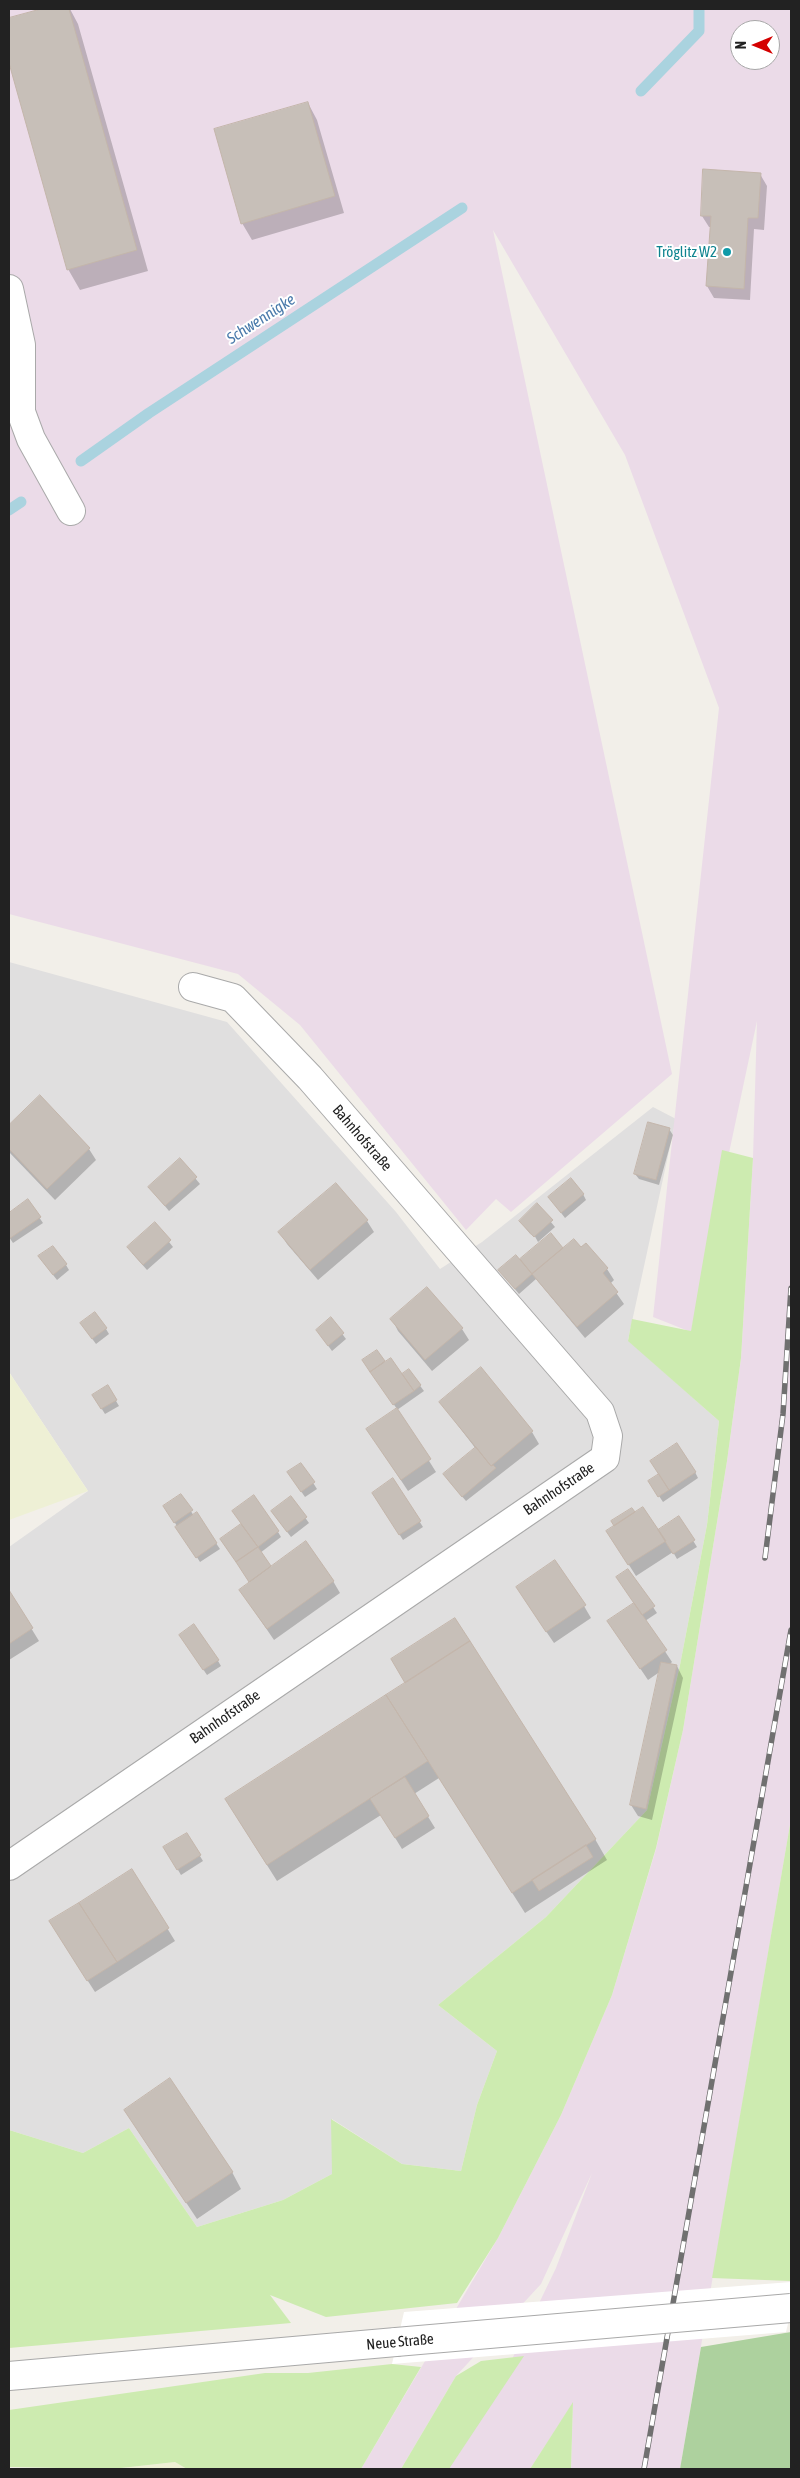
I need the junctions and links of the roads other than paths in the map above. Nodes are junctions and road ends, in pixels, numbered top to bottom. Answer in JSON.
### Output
{"nodes":[{"id":1,"x":9,"y":289,"type":"edge"},
{"id":2,"x":71,"y":510,"type":"dead end"},
{"id":3,"x":193,"y":987,"type":"dead end"},
{"id":4,"x":9,"y":1866,"type":"edge"},
{"id":5,"x":791,"y":2308,"type":"edge"},
{"id":6,"x":9,"y":2376,"type":"edge"}],
"edges":[{"from":1,"to":2,"type":"street"},
{"from":3,"to":4,"type":"street","name":"Bahnhofstraße"},
{"from":5,"to":6,"type":"street","name":"Neue Straße","bridge":true}]}
